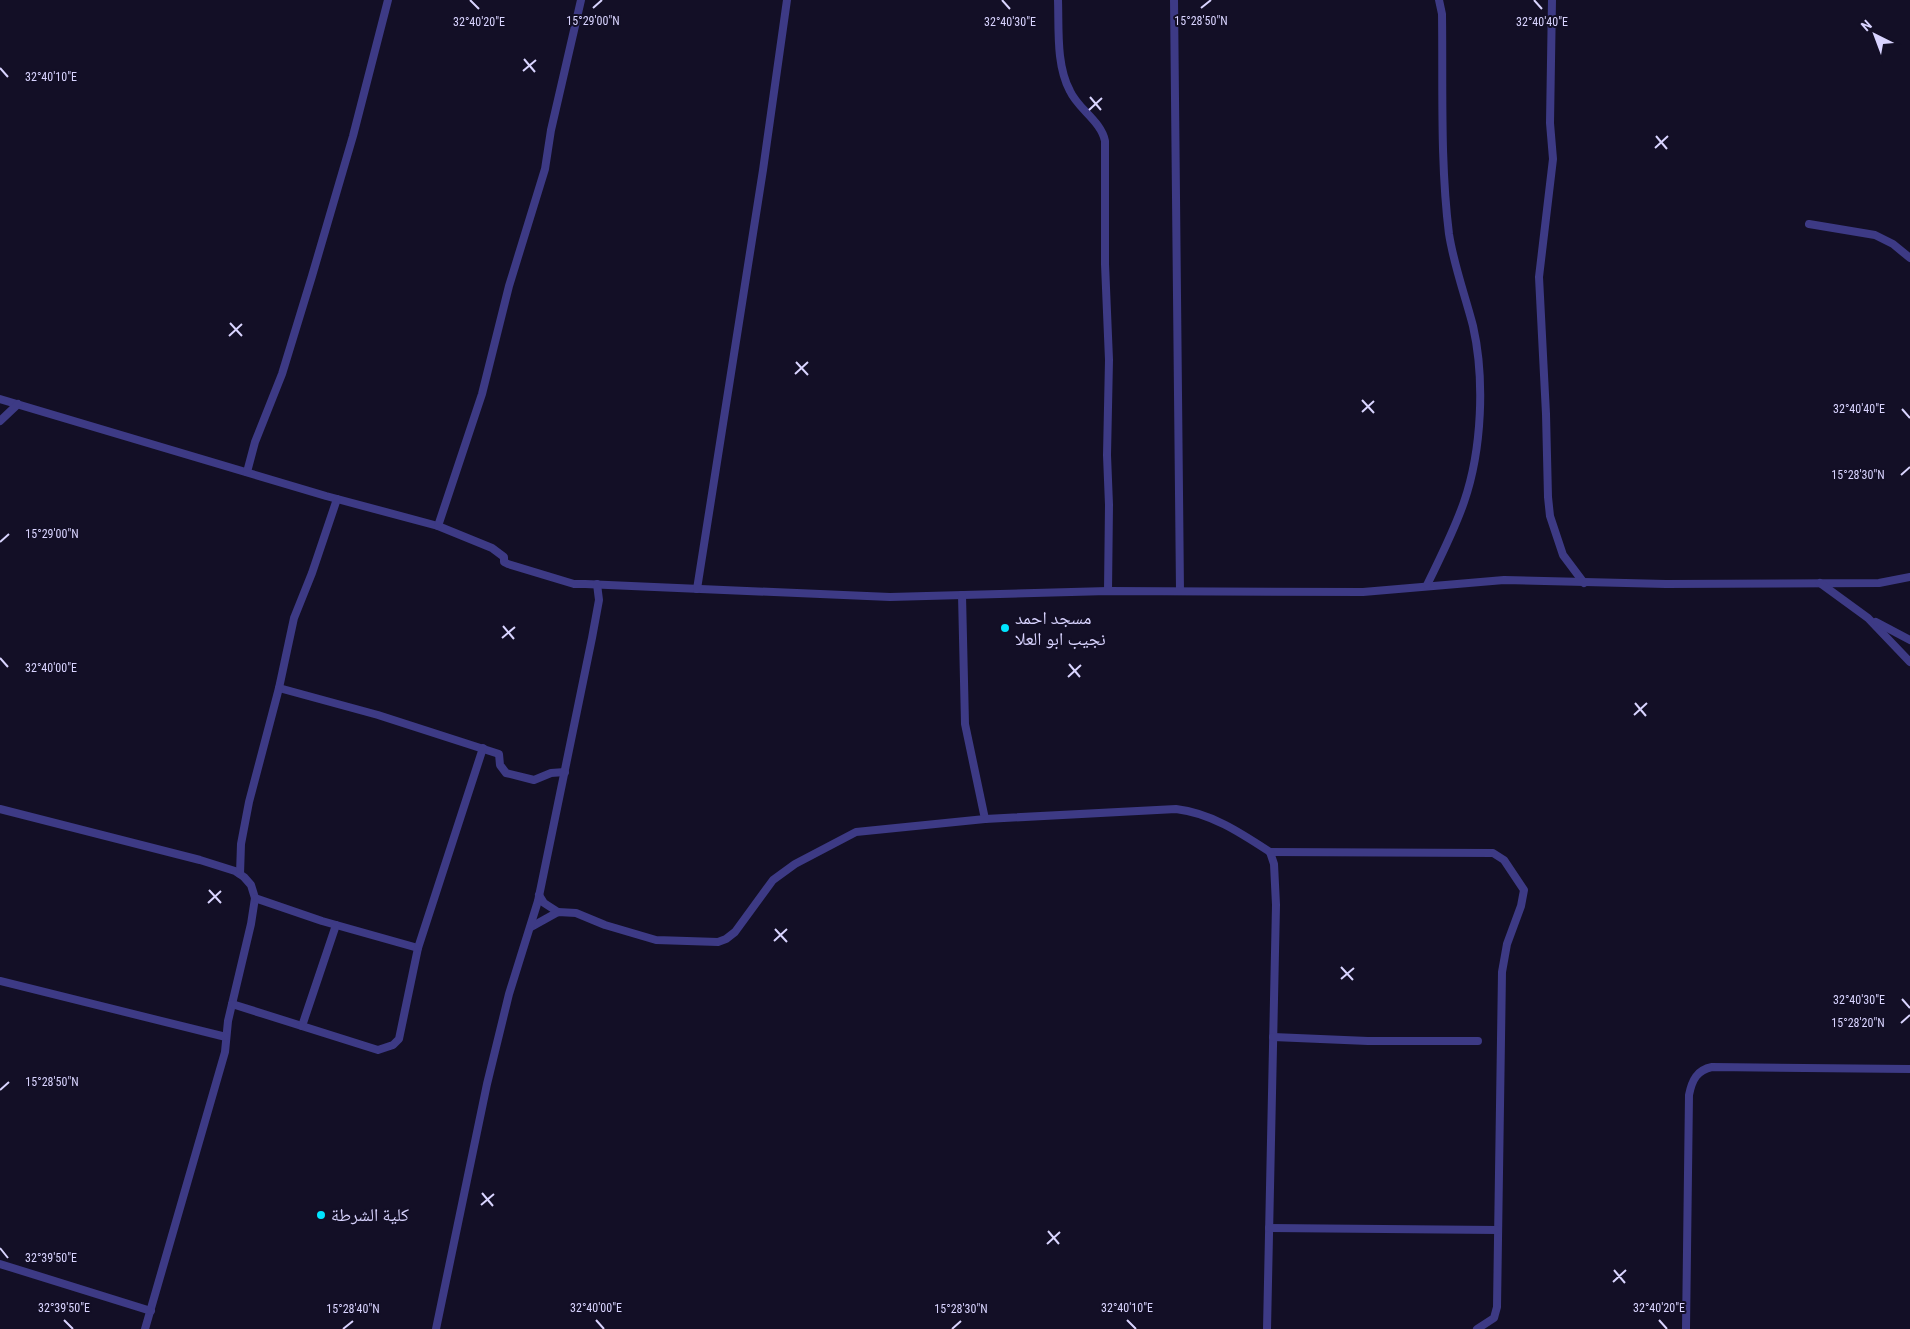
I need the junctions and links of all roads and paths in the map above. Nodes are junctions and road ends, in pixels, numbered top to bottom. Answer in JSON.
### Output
{"nodes":[{"id":1,"x":388,"y":0,"type":"edge"},
{"id":2,"x":580,"y":0,"type":"edge"},
{"id":3,"x":787,"y":0,"type":"edge"},
{"id":4,"x":1058,"y":0,"type":"edge"},
{"id":5,"x":1174,"y":0,"type":"edge"},
{"id":6,"x":1439,"y":0,"type":"edge"},
{"id":7,"x":1552,"y":0,"type":"edge"},
{"id":8,"x":1809,"y":224,"type":"dead end"},
{"id":9,"x":1910,"y":258,"type":"edge"},
{"id":10,"x":0,"y":399,"type":"edge"},
{"id":11,"x":18,"y":404,"type":"junction"},
{"id":12,"x":0,"y":421,"type":"edge"},
{"id":13,"x":247,"y":472,"type":"junction"},
{"id":14,"x":337,"y":498,"type":"junction"},
{"id":15,"x":438,"y":526,"type":"junction"},
{"id":16,"x":1910,"y":576,"type":"edge"},
{"id":17,"x":1584,"y":583,"type":"junction"},
{"id":18,"x":1820,"y":583,"type":"junction"},
{"id":19,"x":597,"y":584,"type":"junction"},
{"id":20,"x":1427,"y":585,"type":"junction"},
{"id":21,"x":697,"y":589,"type":"junction"},
{"id":22,"x":1108,"y":591,"type":"junction"},
{"id":23,"x":1180,"y":591,"type":"junction"},
{"id":24,"x":962,"y":595,"type":"junction"},
{"id":25,"x":1868,"y":618,"type":"junction"},
{"id":26,"x":1910,"y":640,"type":"edge"},
{"id":27,"x":1910,"y":662,"type":"edge"},
{"id":28,"x":279,"y":688,"type":"junction"},
{"id":29,"x":483,"y":748,"type":"junction"},
{"id":30,"x":565,"y":772,"type":"junction"},
{"id":31,"x":0,"y":809,"type":"edge"},
{"id":32,"x":985,"y":819,"type":"junction"},
{"id":33,"x":1270,"y":852,"type":"junction"},
{"id":34,"x":240,"y":874,"type":"junction"},
{"id":35,"x":539,"y":895,"type":"junction"},
{"id":36,"x":255,"y":898,"type":"junction"},
{"id":37,"x":558,"y":912,"type":"junction"},
{"id":38,"x":336,"y":925,"type":"junction"},
{"id":39,"x":531,"y":927,"type":"junction"},
{"id":40,"x":418,"y":948,"type":"junction"},
{"id":41,"x":0,"y":981,"type":"edge"},
{"id":42,"x":232,"y":1004,"type":"junction"},
{"id":43,"x":302,"y":1026,"type":"junction"},
{"id":44,"x":1273,"y":1037,"type":"junction"},
{"id":45,"x":226,"y":1038,"type":"junction"},
{"id":46,"x":1478,"y":1041,"type":"dead end"},
{"id":47,"x":1910,"y":1069,"type":"edge"},
{"id":48,"x":1269,"y":1228,"type":"junction"},
{"id":49,"x":1498,"y":1230,"type":"junction"},
{"id":50,"x":0,"y":1264,"type":"edge"},
{"id":51,"x":151,"y":1311,"type":"junction"},
{"id":52,"x":1480,"y":1328,"type":"edge"},
{"id":53,"x":145,"y":1329,"type":"edge"},
{"id":54,"x":436,"y":1329,"type":"edge"},
{"id":55,"x":1267,"y":1329,"type":"edge"},
{"id":56,"x":1686,"y":1329,"type":"edge"}],
"edges":[{"from":1,"to":13,"type":"street"},
{"from":2,"to":15,"type":"street"},
{"from":3,"to":21,"type":"street"},
{"from":4,"to":22,"type":"street"},
{"from":5,"to":23,"type":"street"},
{"from":6,"to":20,"type":"street"},
{"from":7,"to":17,"type":"street"},
{"from":8,"to":9,"type":"street"},
{"from":10,"to":11,"type":"street"},
{"from":11,"to":12,"type":"street"},
{"from":11,"to":13,"type":"street"},
{"from":13,"to":14,"type":"street"},
{"from":14,"to":15,"type":"street"},
{"from":14,"to":28,"type":"street"},
{"from":15,"to":19,"type":"street"},
{"from":16,"to":18,"type":"street"},
{"from":17,"to":18,"type":"street"},
{"from":17,"to":20,"type":"street"},
{"from":18,"to":25,"type":"street"},
{"from":19,"to":21,"type":"street"},
{"from":19,"to":30,"type":"street"},
{"from":20,"to":23,"type":"street"},
{"from":21,"to":24,"type":"street"},
{"from":22,"to":23,"type":"street"},
{"from":22,"to":24,"type":"street"},
{"from":24,"to":32,"type":"street"},
{"from":25,"to":26,"type":"street"},
{"from":25,"to":27,"type":"street"},
{"from":28,"to":29,"type":"street"},
{"from":28,"to":34,"type":"street"},
{"from":29,"to":30,"type":"street"},
{"from":29,"to":40,"type":"street"},
{"from":30,"to":35,"type":"street"},
{"from":31,"to":34,"type":"street"},
{"from":32,"to":33,"type":"street"},
{"from":32,"to":37,"type":"street"},
{"from":33,"to":44,"type":"street"},
{"from":33,"to":49,"type":"street"},
{"from":34,"to":36,"type":"street"},
{"from":35,"to":37,"type":"street"},
{"from":35,"to":39,"type":"street"},
{"from":36,"to":38,"type":"street"},
{"from":36,"to":42,"type":"street"},
{"from":37,"to":39,"type":"street"},
{"from":38,"to":40,"type":"street"},
{"from":38,"to":43,"type":"street"},
{"from":39,"to":54,"type":"street"},
{"from":40,"to":43,"type":"street"},
{"from":41,"to":45,"type":"street"},
{"from":42,"to":43,"type":"street"},
{"from":42,"to":45,"type":"street"},
{"from":44,"to":46,"type":"street"},
{"from":44,"to":48,"type":"street"},
{"from":45,"to":51,"type":"street"},
{"from":47,"to":56,"type":"street"},
{"from":48,"to":49,"type":"street"},
{"from":48,"to":55,"type":"street"},
{"from":49,"to":52,"type":"street"},
{"from":50,"to":51,"type":"street"},
{"from":51,"to":53,"type":"street"}]}
